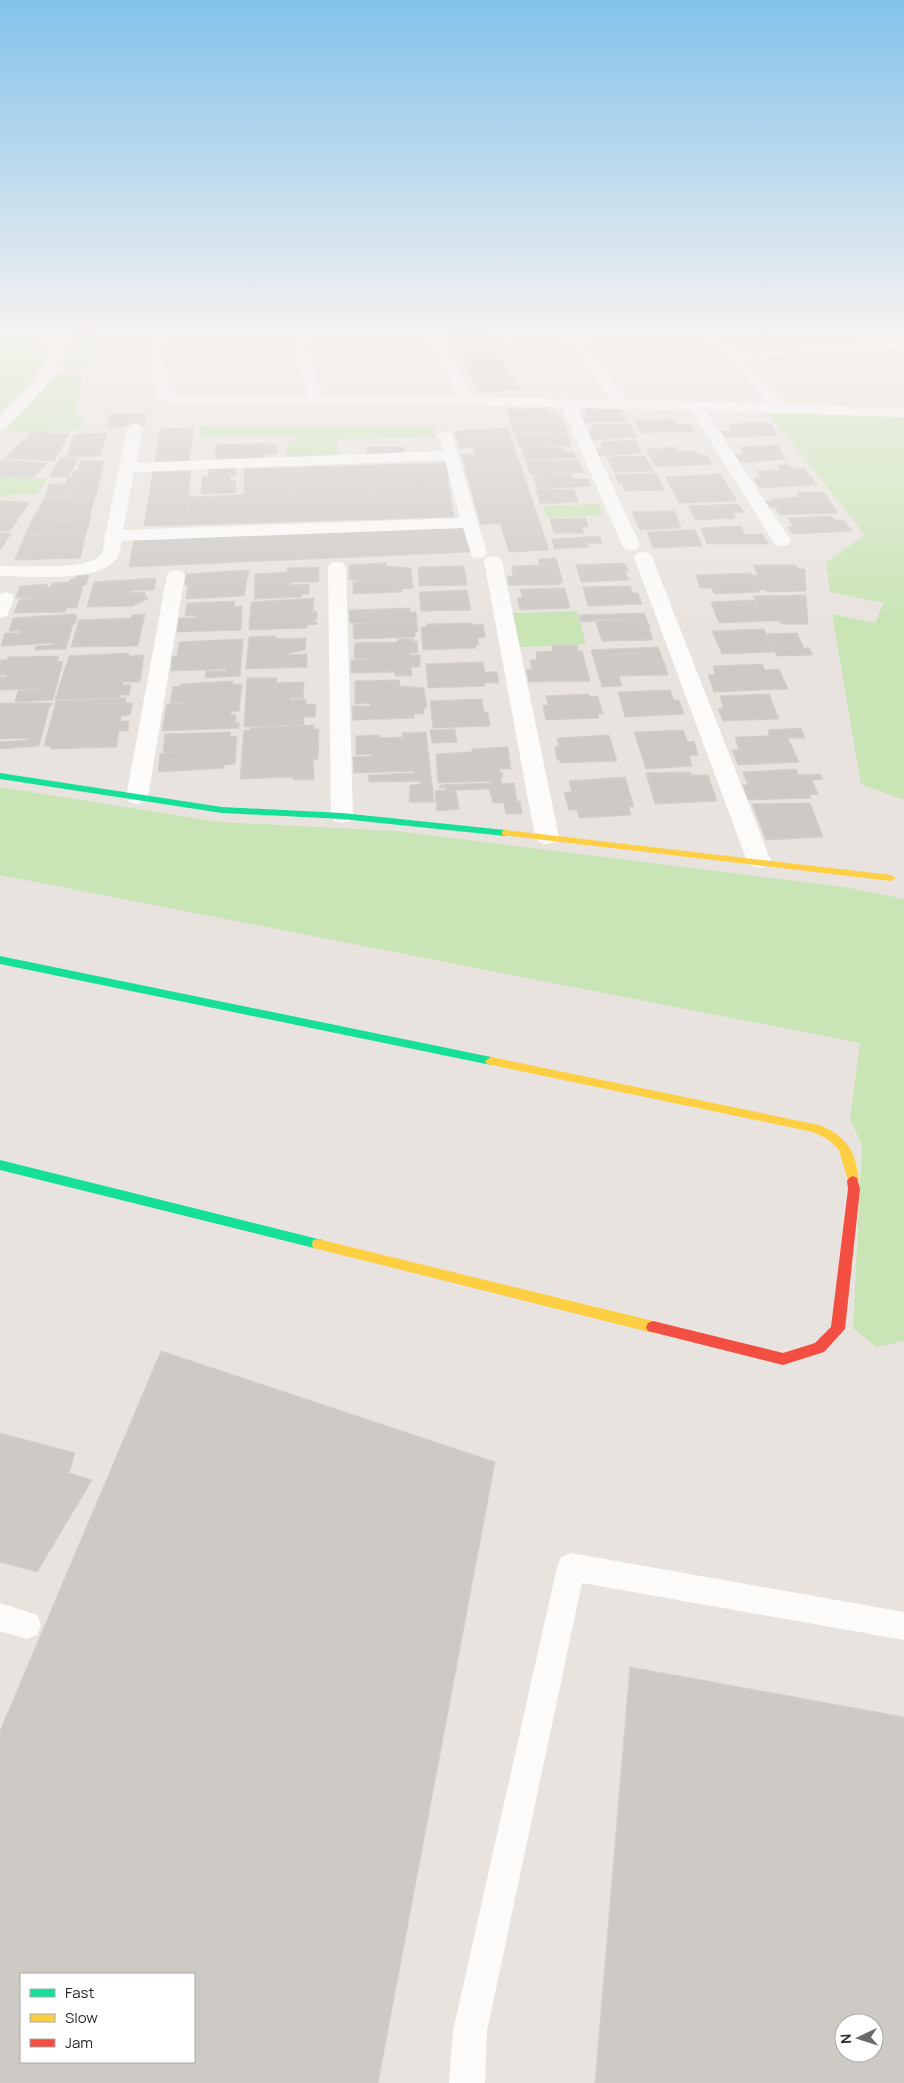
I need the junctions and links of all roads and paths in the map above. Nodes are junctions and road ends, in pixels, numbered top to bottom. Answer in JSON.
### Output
{"nodes":[{"id":1,"x":134,"y":432,"type":"edge"},
{"id":2,"x":581,"y":432,"type":"edge"},
{"id":3,"x":713,"y":432,"type":"edge"},
{"id":4,"x":446,"y":435,"type":"dead end"},
{"id":5,"x":451,"y":455,"type":"junction"},
{"id":6,"x":126,"y":468,"type":"junction"},
{"id":7,"x":469,"y":523,"type":"junction"},
{"id":8,"x":112,"y":536,"type":"junction"},
{"id":9,"x":782,"y":541,"type":"dead end"},
{"id":10,"x":337,"y":567,"type":"dead end"},
{"id":11,"x":0,"y":571,"type":"edge"},
{"id":12,"x":176,"y":575,"type":"dead end"},
{"id":13,"x":0,"y":776,"type":"edge"},
{"id":14,"x":137,"y":797,"type":"junction"},
{"id":15,"x":342,"y":816,"type":"junction"},
{"id":16,"x":547,"y":837,"type":"junction"},
{"id":17,"x":760,"y":861,"type":"junction"},
{"id":18,"x":890,"y":878,"type":"dead end"},
{"id":19,"x":0,"y":960,"type":"edge"},
{"id":20,"x":0,"y":1165,"type":"edge"},
{"id":21,"x":0,"y":1617,"type":"edge"},
{"id":22,"x":27,"y":1625,"type":"dead end"},
{"id":23,"x":904,"y":1626,"type":"edge"},
{"id":24,"x":467,"y":2083,"type":"edge"}],
"edges":[{"from":1,"to":6,"type":"street"},
{"from":2,"to":17,"type":"street"},
{"from":3,"to":9,"type":"street"},
{"from":4,"to":5,"type":"street"},
{"from":5,"to":6,"type":"street"},
{"from":5,"to":7,"type":"street"},
{"from":6,"to":8,"type":"street"},
{"from":7,"to":8,"type":"street"},
{"from":7,"to":16,"type":"street"},
{"from":8,"to":11,"type":"street"},
{"from":10,"to":15,"type":"street"},
{"from":12,"to":14,"type":"street"},
{"from":13,"to":14,"type":"street"},
{"from":14,"to":15,"type":"street"},
{"from":15,"to":16,"type":"street"},
{"from":16,"to":17,"type":"street"},
{"from":17,"to":18,"type":"street"},
{"from":19,"to":20,"type":"street"},
{"from":21,"to":22,"type":"lane"},
{"from":23,"to":24,"type":"lane"}]}
